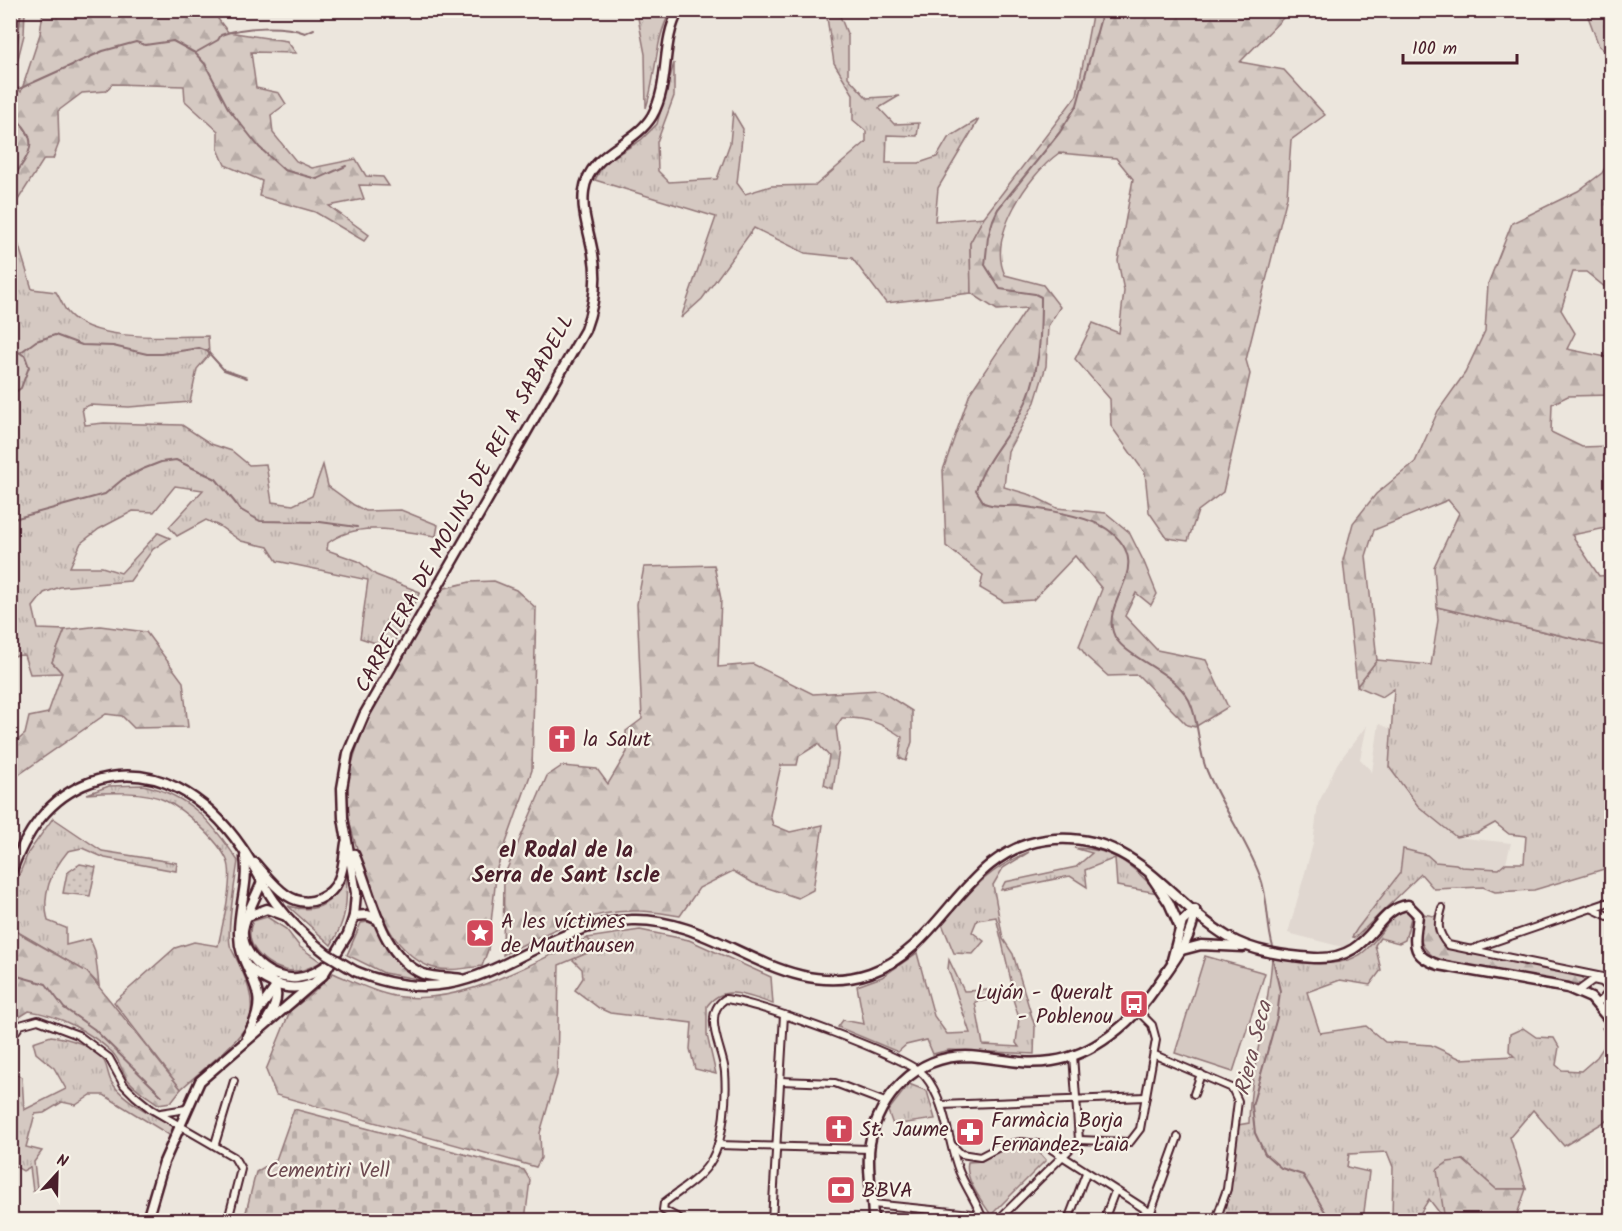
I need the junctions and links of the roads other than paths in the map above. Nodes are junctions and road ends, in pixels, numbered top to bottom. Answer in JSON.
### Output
{"nodes":[{"id":1,"x":679,"y":10,"type":"edge"},
{"id":2,"x":347,"y":838,"type":"junction"},
{"id":3,"x":244,"y":851,"type":"junction"},
{"id":4,"x":1142,"y":865,"type":"junction"},
{"id":5,"x":10,"y":875,"type":"edge"},
{"id":6,"x":262,"y":881,"type":"junction"},
{"id":7,"x":1611,"y":900,"type":"edge"},
{"id":8,"x":1442,"y":908,"type":"dead end"},
{"id":9,"x":1591,"y":908,"type":"junction"},
{"id":10,"x":1195,"y":910,"type":"junction"},
{"id":11,"x":286,"y":916,"type":"junction"},
{"id":12,"x":354,"y":916,"type":"junction"},
{"id":13,"x":248,"y":917,"type":"junction"},
{"id":14,"x":1611,"y":918,"type":"edge"},
{"id":15,"x":379,"y":920,"type":"junction"},
{"id":16,"x":1180,"y":928,"type":"junction"},
{"id":17,"x":1248,"y":946,"type":"junction"},
{"id":18,"x":1181,"y":950,"type":"junction"},
{"id":19,"x":1470,"y":950,"type":"junction"},
{"id":20,"x":251,"y":955,"type":"junction"},
{"id":21,"x":1172,"y":963,"type":"junction"},
{"id":22,"x":250,"y":968,"type":"junction"},
{"id":23,"x":1585,"y":974,"type":"junction"},
{"id":24,"x":1611,"y":979,"type":"edge"},
{"id":25,"x":310,"y":980,"type":"junction"},
{"id":26,"x":470,"y":980,"type":"junction"},
{"id":27,"x":1593,"y":980,"type":"junction"},
{"id":28,"x":276,"y":985,"type":"junction"},
{"id":29,"x":1611,"y":990,"type":"edge"},
{"id":30,"x":1578,"y":991,"type":"junction"},
{"id":31,"x":1596,"y":1003,"type":"junction"},
{"id":32,"x":258,"y":1012,"type":"junction"},
{"id":33,"x":1139,"y":1012,"type":"junction"},
{"id":34,"x":783,"y":1015,"type":"junction"},
{"id":35,"x":267,"y":1021,"type":"junction"},
{"id":36,"x":1610,"y":1021,"type":"edge"},
{"id":37,"x":10,"y":1040,"type":"edge"},
{"id":38,"x":240,"y":1045,"type":"junction"},
{"id":39,"x":1074,"y":1055,"type":"junction"},
{"id":40,"x":1155,"y":1055,"type":"junction"},
{"id":41,"x":917,"y":1070,"type":"junction"},
{"id":42,"x":1201,"y":1074,"type":"junction"},
{"id":43,"x":234,"y":1081,"type":"dead end"},
{"id":44,"x":780,"y":1081,"type":"junction"},
{"id":45,"x":1194,"y":1094,"type":"dead end"},
{"id":46,"x":1146,"y":1097,"type":"junction"},
{"id":47,"x":1076,"y":1100,"type":"junction"},
{"id":48,"x":885,"y":1102,"type":"junction"},
{"id":49,"x":941,"y":1105,"type":"junction"},
{"id":50,"x":186,"y":1109,"type":"junction"},
{"id":51,"x":160,"y":1113,"type":"junction"},
{"id":52,"x":179,"y":1124,"type":"junction"},
{"id":53,"x":1178,"y":1137,"type":"dead end"},
{"id":54,"x":1079,"y":1140,"type":"junction"},
{"id":55,"x":215,"y":1144,"type":"junction"},
{"id":56,"x":718,"y":1145,"type":"junction"},
{"id":57,"x":952,"y":1145,"type":"junction"},
{"id":58,"x":776,"y":1147,"type":"junction"},
{"id":59,"x":870,"y":1149,"type":"junction"},
{"id":60,"x":1063,"y":1158,"type":"junction"},
{"id":61,"x":1086,"y":1173,"type":"junction"},
{"id":62,"x":1115,"y":1191,"type":"junction"},
{"id":63,"x":873,"y":1204,"type":"junction"},
{"id":64,"x":931,"y":1210,"type":"junction"},
{"id":65,"x":1151,"y":1213,"type":"junction"},
{"id":66,"x":982,"y":1218,"type":"edge"},
{"id":67,"x":147,"y":1221,"type":"edge"},
{"id":68,"x":228,"y":1221,"type":"edge"},
{"id":69,"x":682,"y":1221,"type":"edge"},
{"id":70,"x":772,"y":1221,"type":"edge"},
{"id":71,"x":873,"y":1221,"type":"edge"},
{"id":72,"x":929,"y":1221,"type":"edge"},
{"id":73,"x":998,"y":1221,"type":"edge"},
{"id":74,"x":1068,"y":1221,"type":"edge"},
{"id":75,"x":1104,"y":1221,"type":"edge"},
{"id":76,"x":1148,"y":1221,"type":"edge"},
{"id":77,"x":1162,"y":1221,"type":"edge"},
{"id":78,"x":1216,"y":1221,"type":"edge"}],
"edges":[{"from":1,"to":2,"type":"main road","name":"CARRETERA DE MOLINS DE REI A SABADELL"},
{"from":2,"to":3,"type":"main road"},
{"from":2,"to":12,"type":"main road","name":"CARRETERA DE MOLINS DE REI A SABADELL"},
{"from":2,"to":15,"type":"main road"},
{"from":3,"to":5,"type":"main road"},
{"from":3,"to":6,"type":"main road"},
{"from":3,"to":22,"type":"main road"},
{"from":4,"to":10,"type":"main road"},
{"from":4,"to":16,"type":"main road"},
{"from":4,"to":26,"type":"main road"},
{"from":6,"to":11,"type":"main road"},
{"from":6,"to":13,"type":"main road"},
{"from":7,"to":9,"type":"street"},
{"from":8,"to":19,"type":"street"},
{"from":9,"to":14,"type":"street"},
{"from":9,"to":19,"type":"street"},
{"from":10,"to":16,"type":"main road"},
{"from":10,"to":17,"type":"main road"},
{"from":10,"to":18,"type":"main road"},
{"from":11,"to":13,"type":"main road"},
{"from":11,"to":26,"type":"main road","bridge":true},
{"from":12,"to":15,"type":"main road"},
{"from":12,"to":25,"type":"main road","name":"CARRETERA DE MOLINS DE REI A SABADELL"},
{"from":13,"to":20,"type":"main road"},
{"from":15,"to":26,"type":"main road"},
{"from":16,"to":21,"type":"main road"},
{"from":17,"to":18,"type":"main road"},
{"from":17,"to":30,"type":"main road"},
{"from":18,"to":21,"type":"main road"},
{"from":19,"to":23,"type":"street"},
{"from":20,"to":25,"type":"main road"},
{"from":20,"to":28,"type":"main road"},
{"from":21,"to":33,"type":"main road"},
{"from":22,"to":28,"type":"main road"},
{"from":22,"to":32,"type":"main road"},
{"from":23,"to":24,"type":"street"},
{"from":23,"to":27,"type":"street"},
{"from":25,"to":28,"type":"main road"},
{"from":25,"to":35,"type":"main road"},
{"from":27,"to":29,"type":"street"},
{"from":27,"to":30,"type":"street"},
{"from":28,"to":32,"type":"main road"},
{"from":28,"to":35,"type":"main road"},
{"from":29,"to":31,"type":"street"},
{"from":29,"to":36,"type":"street"},
{"from":30,"to":31,"type":"main road"},
{"from":31,"to":36,"type":"main road"},
{"from":32,"to":38,"type":"main road"},
{"from":33,"to":39,"type":"main road"},
{"from":33,"to":40,"type":"street"},
{"from":34,"to":41,"type":"street"},
{"from":34,"to":44,"type":"street"},
{"from":34,"to":56,"type":"street"},
{"from":35,"to":38,"type":"main road"},
{"from":37,"to":51,"type":"street"},
{"from":38,"to":50,"type":"main road"},
{"from":39,"to":41,"type":"main road"},
{"from":39,"to":47,"type":"street"},
{"from":40,"to":42,"type":"street"},
{"from":40,"to":46,"type":"street"},
{"from":41,"to":48,"type":"main road"},
{"from":41,"to":49,"type":"street"},
{"from":42,"to":45,"type":"street"},
{"from":42,"to":78,"type":"street"},
{"from":43,"to":55,"type":"street"},
{"from":44,"to":48,"type":"street"},
{"from":44,"to":58,"type":"street"},
{"from":46,"to":47,"type":"street"},
{"from":46,"to":54,"type":"street"},
{"from":47,"to":49,"type":"street"},
{"from":47,"to":54,"type":"street"},
{"from":48,"to":59,"type":"main road"},
{"from":49,"to":57,"type":"street"},
{"from":50,"to":51,"type":"street"},
{"from":50,"to":52,"type":"main road"},
{"from":51,"to":52,"type":"street"},
{"from":52,"to":55,"type":"street"},
{"from":52,"to":67,"type":"main road"},
{"from":53,"to":65,"type":"street"},
{"from":54,"to":60,"type":"street"},
{"from":55,"to":68,"type":"street"},
{"from":56,"to":58,"type":"street"},
{"from":56,"to":69,"type":"street"},
{"from":57,"to":60,"type":"street"},
{"from":57,"to":66,"type":"street"},
{"from":58,"to":59,"type":"street"},
{"from":58,"to":70,"type":"street"},
{"from":59,"to":63,"type":"main road"},
{"from":60,"to":61,"type":"street"},
{"from":60,"to":73,"type":"street"},
{"from":61,"to":62,"type":"street"},
{"from":61,"to":74,"type":"street"},
{"from":62,"to":65,"type":"street"},
{"from":62,"to":75,"type":"street"},
{"from":63,"to":64,"type":"street"},
{"from":63,"to":71,"type":"main road"},
{"from":64,"to":66,"type":"street"},
{"from":64,"to":72,"type":"street"},
{"from":65,"to":76,"type":"street"},
{"from":65,"to":77,"type":"street"}]}
